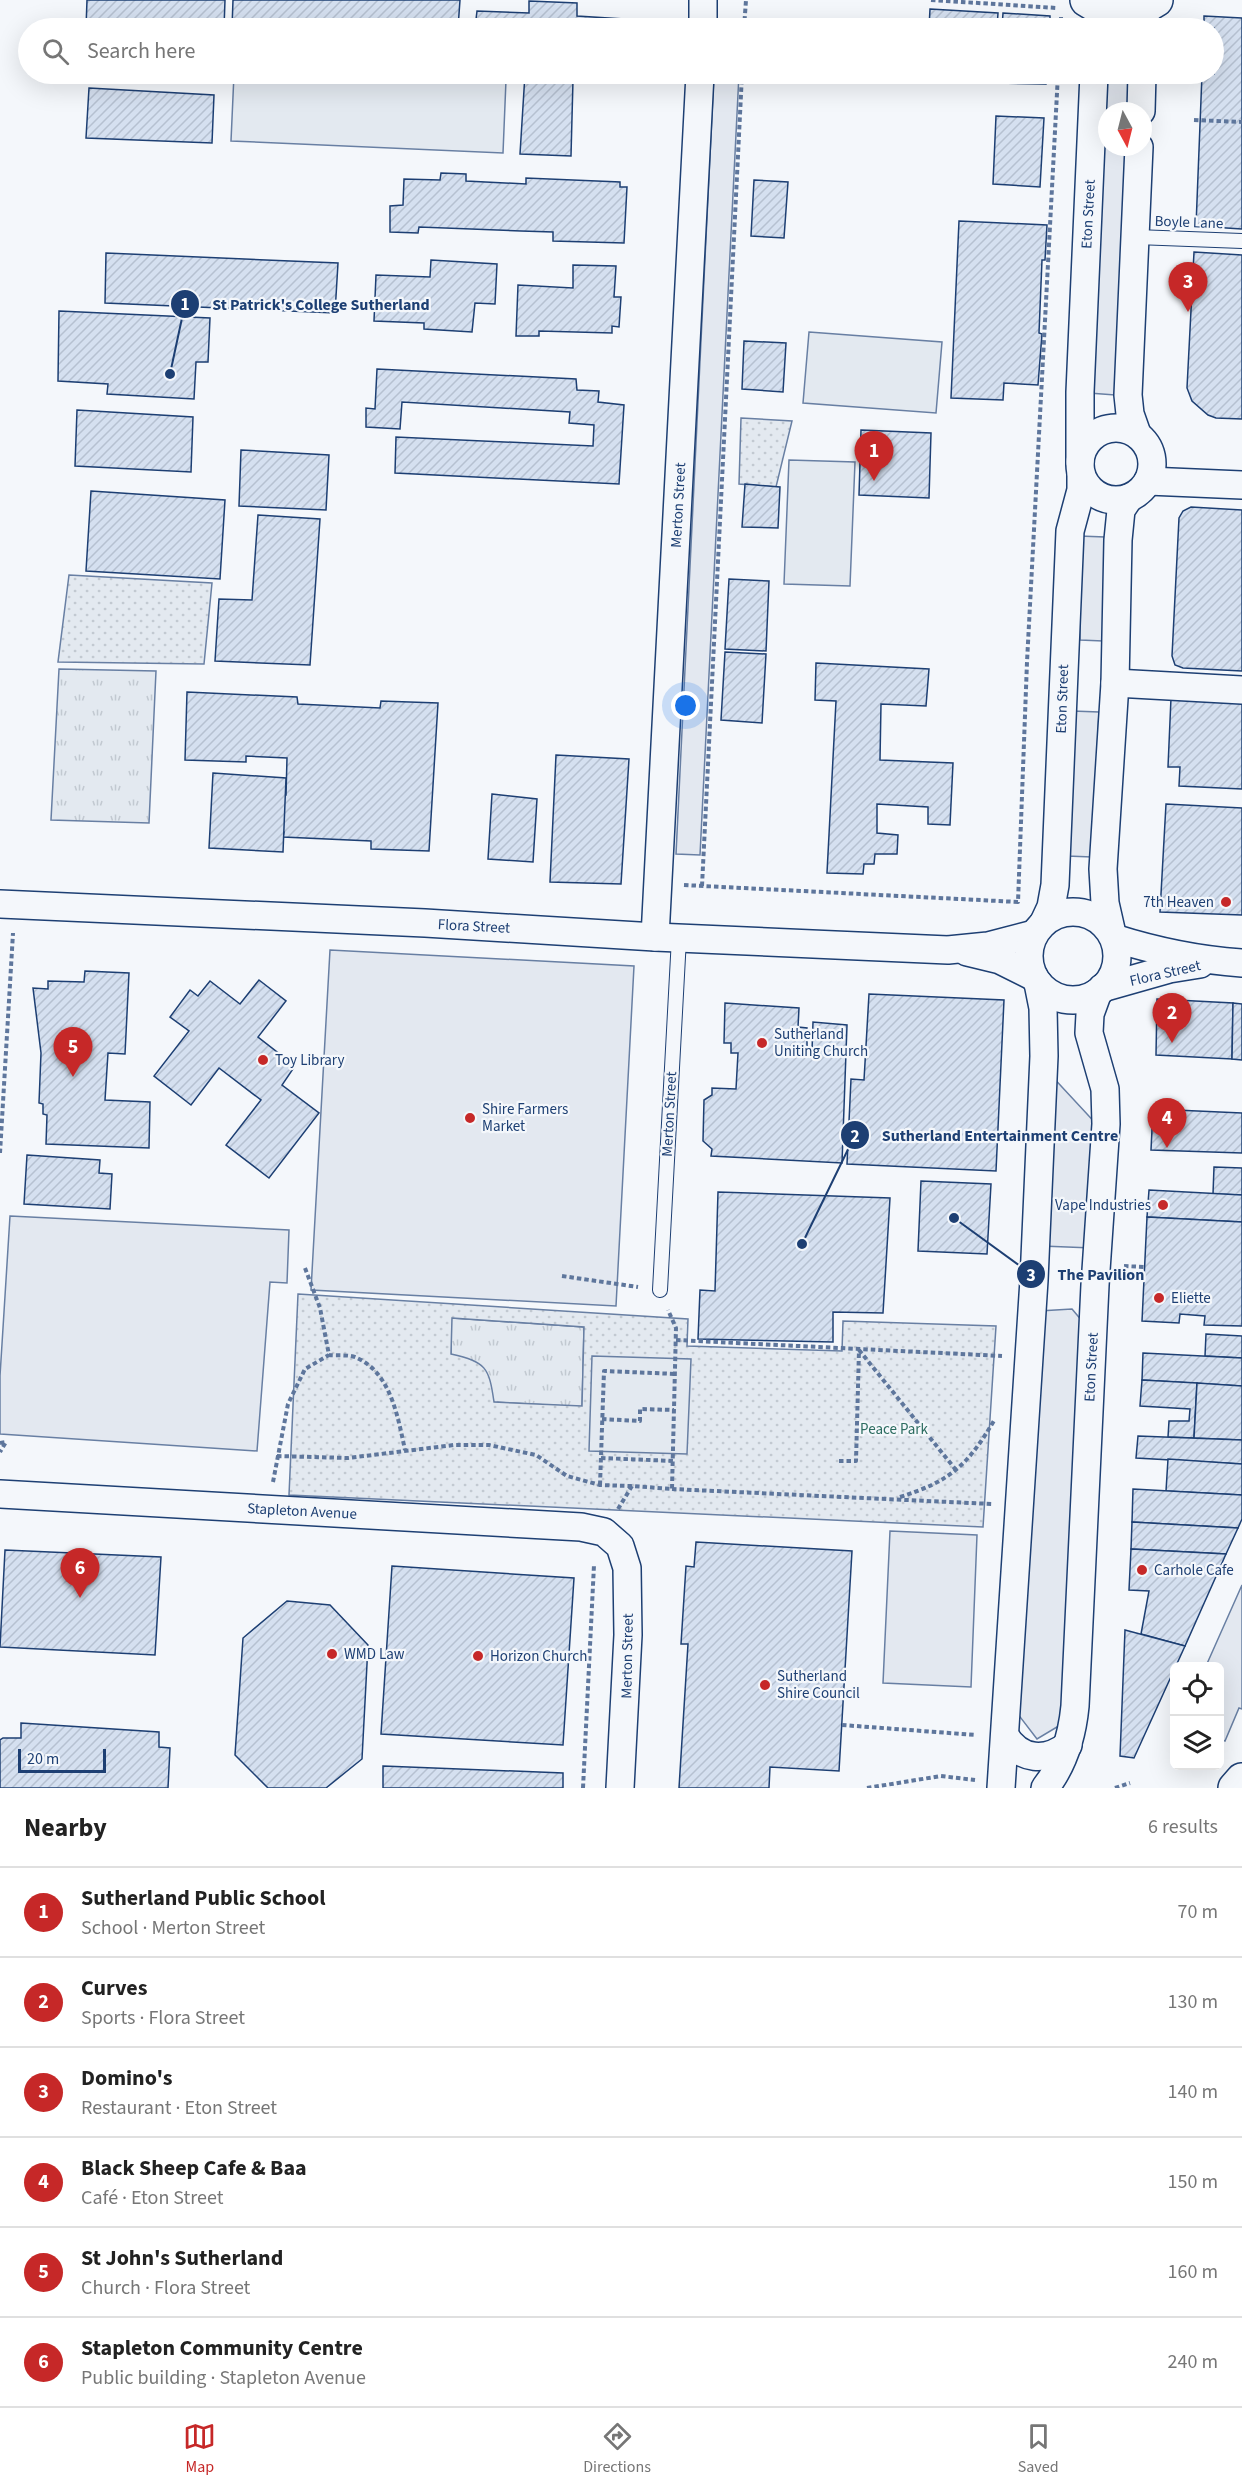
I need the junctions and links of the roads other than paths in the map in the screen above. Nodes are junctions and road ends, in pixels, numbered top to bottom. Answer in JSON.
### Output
{"nodes":[{"id":1,"x":703,"y":0,"type":"edge"},
{"id":2,"x":1094,"y":12,"type":"edge"},
{"id":3,"x":1149,"y":12,"type":"edge"},
{"id":4,"x":703,"y":18,"type":"edge"},
{"id":5,"x":700,"y":84,"type":"edge"},
{"id":6,"x":1094,"y":84,"type":"edge"},
{"id":7,"x":1142,"y":84,"type":"edge"},
{"id":8,"x":1141,"y":102,"type":"edge"},
{"id":9,"x":1139,"y":156,"type":"edge"},
{"id":10,"x":1136,"y":237,"type":"junction"},
{"id":11,"x":1242,"y":241,"type":"edge"},
{"id":12,"x":1137,"y":434,"type":"junction"},
{"id":13,"x":1080,"y":469,"type":"junction"},
{"id":14,"x":1242,"y":485,"type":"edge"},
{"id":15,"x":1138,"y":490,"type":"junction"},
{"id":16,"x":1115,"y":683,"type":"junction"},
{"id":17,"x":1242,"y":690,"type":"edge"},
{"id":18,"x":3,"y":917,"type":"edge"},
{"id":19,"x":1039,"y":928,"type":"junction"},
{"id":20,"x":1113,"y":936,"type":"junction"},
{"id":21,"x":667,"y":938,"type":"junction"},
{"id":22,"x":948,"y":950,"type":"junction"},
{"id":23,"x":1235,"y":962,"type":"edge"},
{"id":24,"x":1036,"y":980,"type":"junction"},
{"id":25,"x":1100,"y":990,"type":"junction"},
{"id":26,"x":660,"y":1290,"type":"road end"},
{"id":27,"x":0,"y":1494,"type":"edge"},
{"id":28,"x":604,"y":1532,"type":"joint"},
{"id":29,"x":1005,"y":1736,"type":"junction"},
{"id":30,"x":1068,"y":1745,"type":"junction"},
{"id":31,"x":1242,"y":1780,"type":"edge"},
{"id":32,"x":1001,"y":1785,"type":"edge"},
{"id":33,"x":620,"y":1788,"type":"edge"},
{"id":34,"x":1045,"y":1788,"type":"edge"},
{"id":35,"x":1235,"y":1788,"type":"edge"}],
"edges":[{"from":1,"to":4,"type":"street"},
{"from":2,"to":3,"type":"street"},
{"from":5,"to":21,"type":"street","name":"Merton Street"},
{"from":6,"to":13,"type":"street","name":"Eton Street"},
{"from":7,"to":8,"type":"street"},
{"from":9,"to":10,"type":"street"},
{"from":10,"to":11,"type":"lane","name":"Boyle Lane"},
{"from":10,"to":12,"type":"street"},
{"from":12,"to":13,"type":"street"},
{"from":12,"to":15,"type":"street"},
{"from":13,"to":15,"type":"street"},
{"from":13,"to":19,"type":"street","name":"Eton Street"},
{"from":14,"to":15,"type":"street"},
{"from":15,"to":16,"type":"street"},
{"from":16,"to":17,"type":"street"},
{"from":16,"to":20,"type":"street"},
{"from":18,"to":21,"type":"street","name":"Flora Street"},
{"from":19,"to":20,"type":"street"},
{"from":19,"to":22,"type":"street","name":"Flora Street"},
{"from":19,"to":24,"type":"street"},
{"from":20,"to":23,"type":"street","name":"Flora Street"},
{"from":20,"to":25,"type":"street"},
{"from":21,"to":22,"type":"street","name":"Flora Street"},
{"from":21,"to":26,"type":"lane","name":"Merton Street"},
{"from":22,"to":24,"type":"street","name":"Flora Street"},
{"from":23,"to":25,"type":"street","name":"Flora Street"},
{"from":24,"to":25,"type":"street"},
{"from":24,"to":29,"type":"street"},
{"from":25,"to":30,"type":"street","name":"Eton Street"},
{"from":27,"to":28,"type":"street","name":"Stapleton Avenue"},
{"from":28,"to":33,"type":"street","name":"Merton Street"},
{"from":29,"to":30,"type":"street"},
{"from":29,"to":32,"type":"street"},
{"from":30,"to":34,"type":"street","name":"Eton Street"},
{"from":31,"to":35,"type":"street"}]}
